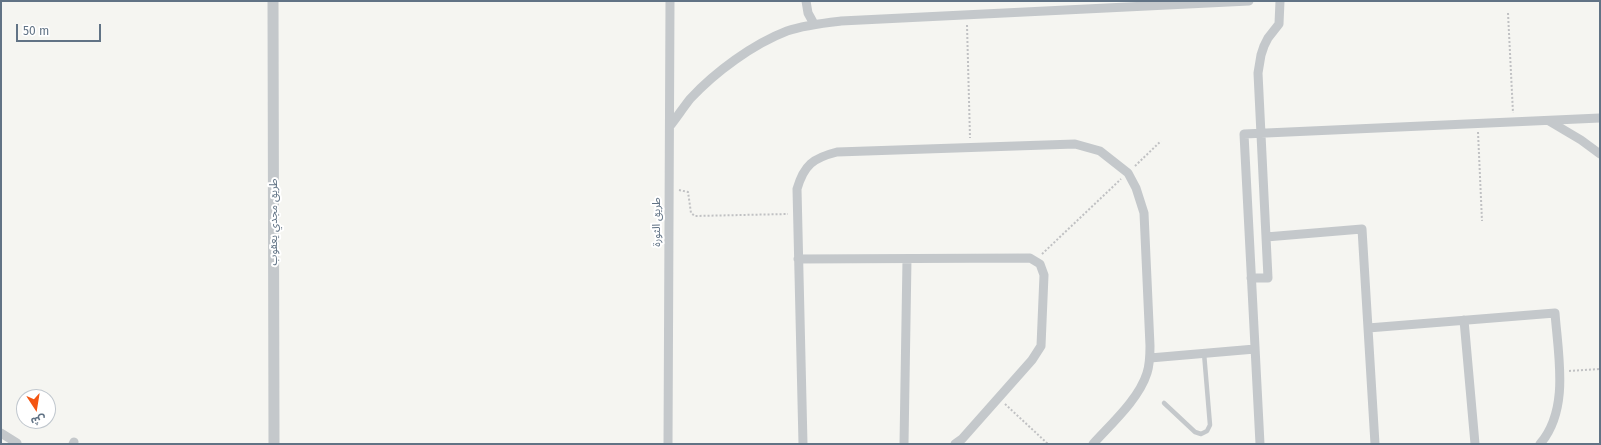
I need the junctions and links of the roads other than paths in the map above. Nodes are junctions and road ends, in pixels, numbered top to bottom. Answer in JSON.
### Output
{"nodes":[{"id":1,"x":273,"y":1,"type":"edge"},
{"id":2,"x":670,"y":1,"type":"edge"},
{"id":3,"x":806,"y":1,"type":"edge"},
{"id":4,"x":1249,"y":1,"type":"edge"},
{"id":5,"x":1280,"y":1,"type":"edge"},
{"id":6,"x":814,"y":24,"type":"junction"},
{"id":7,"x":1600,"y":118,"type":"edge"},
{"id":8,"x":1548,"y":120,"type":"junction"},
{"id":9,"x":670,"y":126,"type":"junction"},
{"id":10,"x":1261,"y":133,"type":"junction"},
{"id":11,"x":1600,"y":154,"type":"edge"},
{"id":12,"x":1266,"y":237,"type":"junction"},
{"id":13,"x":798,"y":259,"type":"junction"},
{"id":14,"x":907,"y":259,"type":"junction"},
{"id":15,"x":1251,"y":278,"type":"junction"},
{"id":16,"x":1464,"y":320,"type":"junction"},
{"id":17,"x":1368,"y":328,"type":"junction"},
{"id":18,"x":1255,"y":349,"type":"junction"},
{"id":19,"x":1204,"y":353,"type":"junction"},
{"id":20,"x":1150,"y":358,"type":"junction"},
{"id":21,"x":1164,"y":402,"type":"dead end"},
{"id":22,"x":1,"y":434,"type":"edge"},
{"id":23,"x":17,"y":443,"type":"dead end"},
{"id":24,"x":274,"y":444,"type":"edge"},
{"id":25,"x":668,"y":444,"type":"edge"},
{"id":26,"x":802,"y":444,"type":"edge"},
{"id":27,"x":904,"y":444,"type":"edge"},
{"id":28,"x":955,"y":444,"type":"edge"},
{"id":29,"x":1093,"y":444,"type":"edge"},
{"id":30,"x":1260,"y":444,"type":"edge"},
{"id":31,"x":1375,"y":444,"type":"edge"},
{"id":32,"x":1475,"y":444,"type":"edge"},
{"id":33,"x":1540,"y":444,"type":"edge"}],
"edges":[{"from":1,"to":24,"type":"street","name":"طريق مجدي يعقوب"},
{"from":2,"to":9,"type":"street","name":"طريق الثورة"},
{"from":3,"to":6,"type":"street"},
{"from":4,"to":6,"type":"street"},
{"from":5,"to":10,"type":"street"},
{"from":6,"to":9,"type":"street"},
{"from":7,"to":8,"type":"street"},
{"from":8,"to":10,"type":"street"},
{"from":8,"to":11,"type":"street"},
{"from":9,"to":25,"type":"street","name":"طريق الثورة"},
{"from":10,"to":12,"type":"street"},
{"from":10,"to":15,"type":"street"},
{"from":12,"to":15,"type":"street"},
{"from":12,"to":17,"type":"street"},
{"from":13,"to":14,"type":"street"},
{"from":13,"to":20,"type":"street"},
{"from":13,"to":26,"type":"street"},
{"from":14,"to":27,"type":"street"},
{"from":14,"to":28,"type":"street"},
{"from":15,"to":18,"type":"street"},
{"from":16,"to":17,"type":"street"},
{"from":16,"to":32,"type":"street"},
{"from":16,"to":33,"type":"street"},
{"from":17,"to":31,"type":"street"},
{"from":18,"to":19,"type":"street"},
{"from":18,"to":30,"type":"street"},
{"from":19,"to":20,"type":"street"},
{"from":19,"to":21,"type":"lane"},
{"from":20,"to":29,"type":"street"},
{"from":22,"to":23,"type":"street"}]}
